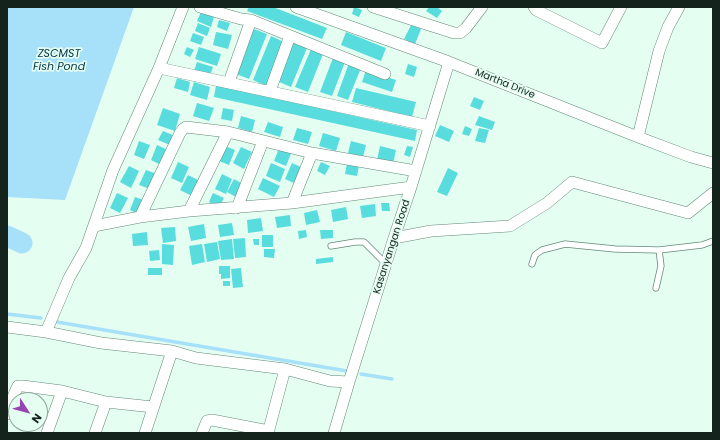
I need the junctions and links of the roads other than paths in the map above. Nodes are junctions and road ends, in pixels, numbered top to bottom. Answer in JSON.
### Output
{"nodes":[{"id":1,"x":183,"y":7,"type":"edge"},
{"id":2,"x":200,"y":7,"type":"edge"},
{"id":3,"x":296,"y":7,"type":"edge"},
{"id":4,"x":482,"y":7,"type":"edge"},
{"id":5,"x":534,"y":7,"type":"edge"},
{"id":6,"x":679,"y":7,"type":"edge"},
{"id":7,"x":378,"y":8,"type":"edge"},
{"id":8,"x":616,"y":8,"type":"edge"},
{"id":9,"x":251,"y":20,"type":"junction"},
{"id":10,"x":290,"y":36,"type":"junction"},
{"id":11,"x":449,"y":62,"type":"junction"},
{"id":12,"x":159,"y":68,"type":"junction"},
{"id":13,"x":385,"y":74,"type":"dead end"},
{"id":14,"x":229,"y":82,"type":"junction"},
{"id":15,"x":270,"y":91,"type":"junction"},
{"id":16,"x":430,"y":126,"type":"junction"},
{"id":17,"x":228,"y":132,"type":"junction"},
{"id":18,"x":638,"y":137,"type":"junction"},
{"id":19,"x":263,"y":141,"type":"junction"},
{"id":20,"x":312,"y":153,"type":"junction"},
{"id":21,"x":713,"y":163,"type":"edge"},
{"id":22,"x":416,"y":171,"type":"junction"},
{"id":23,"x":412,"y":187,"type":"junction"},
{"id":24,"x":713,"y":193,"type":"edge"},
{"id":25,"x":292,"y":203,"type":"junction"},
{"id":26,"x":237,"y":208,"type":"junction"},
{"id":27,"x":189,"y":211,"type":"junction"},
{"id":28,"x":140,"y":218,"type":"junction"},
{"id":29,"x":94,"y":226,"type":"junction"},
{"id":30,"x":394,"y":238,"type":"junction"},
{"id":31,"x":713,"y":242,"type":"edge"},
{"id":32,"x":331,"y":246,"type":"dead end"},
{"id":33,"x":659,"y":250,"type":"junction"},
{"id":34,"x":386,"y":264,"type":"junction"},
{"id":35,"x":532,"y":264,"type":"dead end"},
{"id":36,"x":656,"y":288,"type":"dead end"},
{"id":37,"x":7,"y":327,"type":"edge"},
{"id":38,"x":46,"y":332,"type":"junction"},
{"id":39,"x":172,"y":351,"type":"junction"},
{"id":40,"x":285,"y":370,"type":"junction"},
{"id":41,"x":349,"y":382,"type":"junction"},
{"id":42,"x":62,"y":391,"type":"junction"},
{"id":43,"x":106,"y":402,"type":"junction"},
{"id":44,"x":153,"y":407,"type":"junction"},
{"id":45,"x":7,"y":414,"type":"edge"},
{"id":46,"x":268,"y":432,"type":"edge"},
{"id":47,"x":47,"y":433,"type":"edge"},
{"id":48,"x":95,"y":433,"type":"edge"},
{"id":49,"x":145,"y":433,"type":"edge"},
{"id":50,"x":202,"y":433,"type":"edge"},
{"id":51,"x":334,"y":433,"type":"edge"}],
"edges":[{"from":1,"to":12,"type":"street"},
{"from":2,"to":9,"type":"street"},
{"from":3,"to":11,"type":"street","name":"Martha Drive"},
{"from":4,"to":7,"type":"street"},
{"from":5,"to":8,"type":"street"},
{"from":6,"to":18,"type":"street"},
{"from":9,"to":10,"type":"street"},
{"from":9,"to":14,"type":"street"},
{"from":10,"to":13,"type":"street"},
{"from":10,"to":15,"type":"street"},
{"from":11,"to":16,"type":"street","name":"Kasanyangan Road"},
{"from":11,"to":18,"type":"street","name":"Martha Drive"},
{"from":12,"to":14,"type":"street"},
{"from":12,"to":29,"type":"street"},
{"from":14,"to":15,"type":"street"},
{"from":15,"to":16,"type":"street"},
{"from":16,"to":22,"type":"street","name":"Kasanyangan Road"},
{"from":17,"to":19,"type":"street"},
{"from":17,"to":27,"type":"street"},
{"from":17,"to":28,"type":"street"},
{"from":18,"to":21,"type":"street","name":"Martha Drive"},
{"from":19,"to":20,"type":"street"},
{"from":19,"to":26,"type":"street"},
{"from":20,"to":22,"type":"street"},
{"from":20,"to":25,"type":"street"},
{"from":22,"to":23,"type":"street","name":"Kasanyangan Road"},
{"from":23,"to":25,"type":"street"},
{"from":23,"to":30,"type":"street","name":"Kasanyangan Road"},
{"from":24,"to":30,"type":"street"},
{"from":25,"to":26,"type":"street"},
{"from":26,"to":27,"type":"street"},
{"from":27,"to":28,"type":"street"},
{"from":28,"to":29,"type":"street"},
{"from":29,"to":38,"type":"street"},
{"from":30,"to":34,"type":"street","name":"Kasanyangan Road"},
{"from":31,"to":33,"type":"lane"},
{"from":32,"to":34,"type":"lane"},
{"from":33,"to":35,"type":"lane"},
{"from":33,"to":36,"type":"lane"},
{"from":34,"to":41,"type":"street","name":"Kasanyangan Road"},
{"from":37,"to":38,"type":"street"},
{"from":38,"to":39,"type":"street"},
{"from":39,"to":40,"type":"street"},
{"from":39,"to":44,"type":"street"},
{"from":40,"to":41,"type":"street"},
{"from":40,"to":46,"type":"street"},
{"from":41,"to":51,"type":"street","name":"Kasanyangan Road"},
{"from":42,"to":43,"type":"street"},
{"from":42,"to":45,"type":"street"},
{"from":42,"to":47,"type":"street"},
{"from":43,"to":44,"type":"street"},
{"from":43,"to":48,"type":"street"},
{"from":44,"to":49,"type":"street"},
{"from":46,"to":50,"type":"street"}]}
